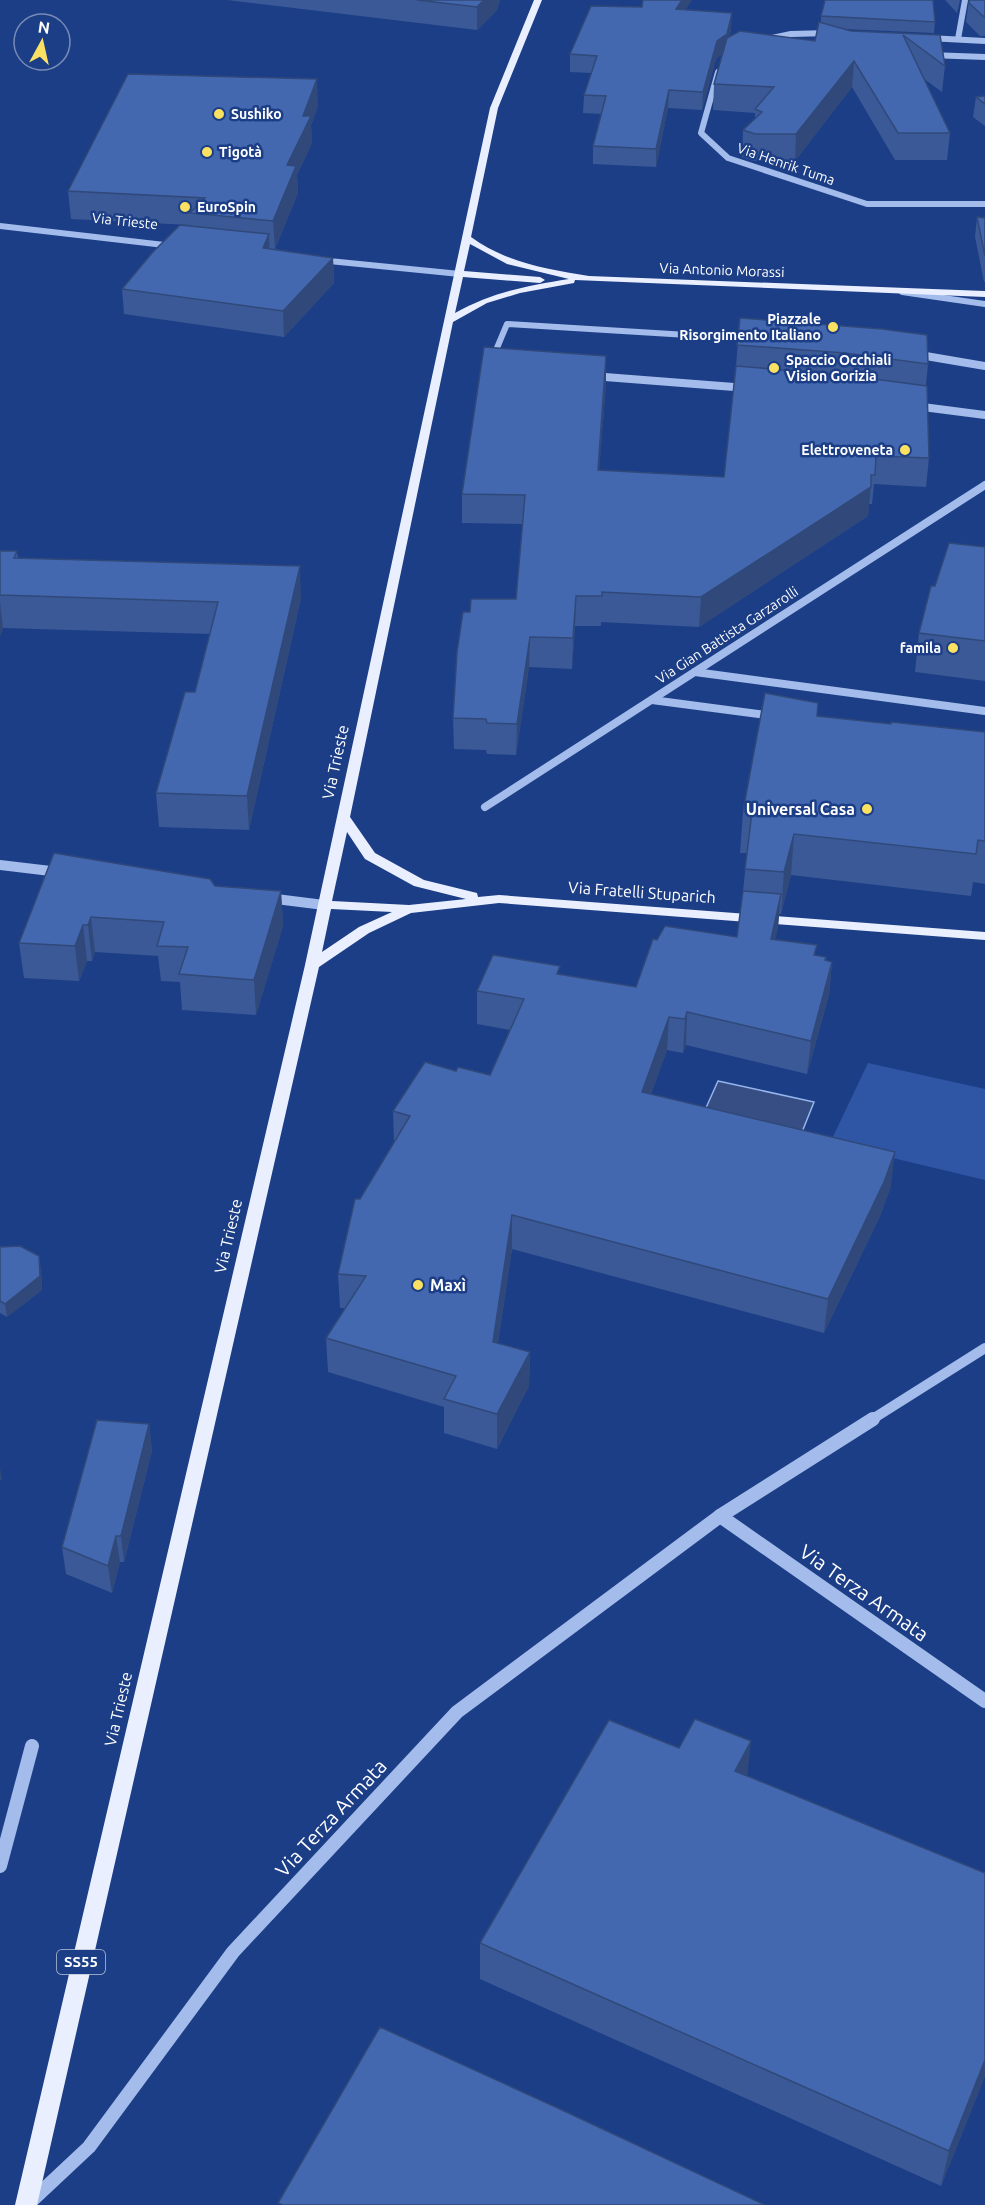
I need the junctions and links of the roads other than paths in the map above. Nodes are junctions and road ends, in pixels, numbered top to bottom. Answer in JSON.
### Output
{"nodes":[{"id":1,"x":538,"y":0,"type":"edge"},
{"id":2,"x":965,"y":0,"type":"edge"},
{"id":3,"x":835,"y":33,"type":"edge"},
{"id":4,"x":791,"y":34,"type":"junction"},
{"id":5,"x":924,"y":38,"type":"edge"},
{"id":6,"x":958,"y":39,"type":"junction"},
{"id":7,"x":757,"y":41,"type":"edge"},
{"id":8,"x":985,"y":41,"type":"edge"},
{"id":9,"x":814,"y":42,"type":"edge"},
{"id":10,"x":917,"y":54,"type":"edge"},
{"id":11,"x":985,"y":57,"type":"edge"},
{"id":12,"x":721,"y":60,"type":"edge"},
{"id":13,"x":985,"y":204,"type":"edge"},
{"id":14,"x":0,"y":226,"type":"edge"},
{"id":15,"x":467,"y":238,"type":"junction"},
{"id":16,"x":183,"y":247,"type":"edge"},
{"id":17,"x":311,"y":260,"type":"edge"},
{"id":18,"x":460,"y":274,"type":"junction"},
{"id":19,"x":589,"y":279,"type":"junction"},
{"id":20,"x":561,"y":282,"type":"junction"},
{"id":21,"x":881,"y":290,"type":"junction"},
{"id":22,"x":985,"y":294,"type":"edge"},
{"id":23,"x":985,"y":304,"type":"edge"},
{"id":24,"x":448,"y":321,"type":"junction"},
{"id":25,"x":763,"y":339,"type":"edge"},
{"id":26,"x":903,"y":353,"type":"edge"},
{"id":27,"x":985,"y":366,"type":"edge"},
{"id":28,"x":490,"y":368,"type":"edge"},
{"id":29,"x":584,"y":375,"type":"edge"},
{"id":30,"x":759,"y":389,"type":"edge"},
{"id":31,"x":907,"y":405,"type":"edge"},
{"id":32,"x":985,"y":415,"type":"edge"},
{"id":33,"x":985,"y":484,"type":"edge"},
{"id":34,"x":695,"y":672,"type":"junction"},
{"id":35,"x":652,"y":700,"type":"junction"},
{"id":36,"x":985,"y":711,"type":"edge"},
{"id":37,"x":790,"y":718,"type":"edge"},
{"id":38,"x":485,"y":807,"type":"dead end"},
{"id":39,"x":345,"y":819,"type":"junction"},
{"id":40,"x":0,"y":865,"type":"edge"},
{"id":41,"x":66,"y":873,"type":"edge"},
{"id":42,"x":254,"y":896,"type":"edge"},
{"id":43,"x":499,"y":899,"type":"junction"},
{"id":44,"x":324,"y":904,"type":"junction"},
{"id":45,"x":408,"y":909,"type":"junction"},
{"id":46,"x":985,"y":936,"type":"edge"},
{"id":47,"x":312,"y":965,"type":"junction"},
{"id":48,"x":985,"y":1348,"type":"edge"},
{"id":49,"x":720,"y":1516,"type":"junction"},
{"id":50,"x":985,"y":1701,"type":"edge"},
{"id":51,"x":32,"y":1746,"type":"dead end"},
{"id":52,"x":0,"y":1866,"type":"edge"},
{"id":53,"x":27,"y":2205,"type":"edge"}],
"edges":[{"from":1,"to":15,"type":"main road","name":"Via Trieste"},
{"from":2,"to":6,"type":"street"},
{"from":3,"to":4,"type":"street"},
{"from":4,"to":7,"type":"street"},
{"from":4,"to":9,"type":"street"},
{"from":5,"to":6,"type":"street"},
{"from":6,"to":8,"type":"street"},
{"from":10,"to":11,"type":"street"},
{"from":12,"to":13,"type":"street","name":"Via Henrik Tuma"},
{"from":14,"to":16,"type":"street","name":"Via Trieste"},
{"from":15,"to":18,"type":"main road","name":"Via Trieste"},
{"from":15,"to":19,"type":"main road","name":"Via Antonio Morassi"},
{"from":17,"to":18,"type":"street"},
{"from":18,"to":20,"type":"main road"},
{"from":18,"to":24,"type":"main road","name":"Via Trieste"},
{"from":19,"to":20,"type":"main road"},
{"from":19,"to":21,"type":"main road","name":"Via Antonio Morassi"},
{"from":20,"to":24,"type":"main road"},
{"from":21,"to":22,"type":"main road","name":"Via Antonio Morassi"},
{"from":21,"to":23,"type":"street"},
{"from":24,"to":39,"type":"main road","name":"Via Trieste"},
{"from":25,"to":28,"type":"street"},
{"from":26,"to":27,"type":"street"},
{"from":29,"to":30,"type":"street"},
{"from":31,"to":32,"type":"street"},
{"from":33,"to":34,"type":"street","name":"Via Gian Battista Garzarolli"},
{"from":34,"to":35,"type":"street","name":"Via Gian Battista Garzarolli"},
{"from":34,"to":36,"type":"street"},
{"from":35,"to":37,"type":"street"},
{"from":35,"to":38,"type":"street","name":"Via Gian Battista Garzarolli"},
{"from":39,"to":43,"type":"main road"},
{"from":39,"to":44,"type":"main road","name":"Via Trieste"},
{"from":40,"to":41,"type":"street"},
{"from":42,"to":44,"type":"street"},
{"from":43,"to":45,"type":"main road","name":"Via Fratelli Stuparich"},
{"from":43,"to":46,"type":"main road","name":"Via Fratelli Stuparich"},
{"from":44,"to":45,"type":"main road"},
{"from":44,"to":47,"type":"main road","name":"Via Trieste"},
{"from":45,"to":47,"type":"main road","name":"Via Fratelli Stuparich"},
{"from":47,"to":53,"type":"main road","name":"Via Trieste","number":"SS55"},
{"from":48,"to":49,"type":"street","name":"Via Terza Armata"},
{"from":49,"to":50,"type":"street","name":"Via Terza Armata"},
{"from":49,"to":53,"type":"street","name":"Via Terza Armata"},
{"from":51,"to":52,"type":"street"}]}
